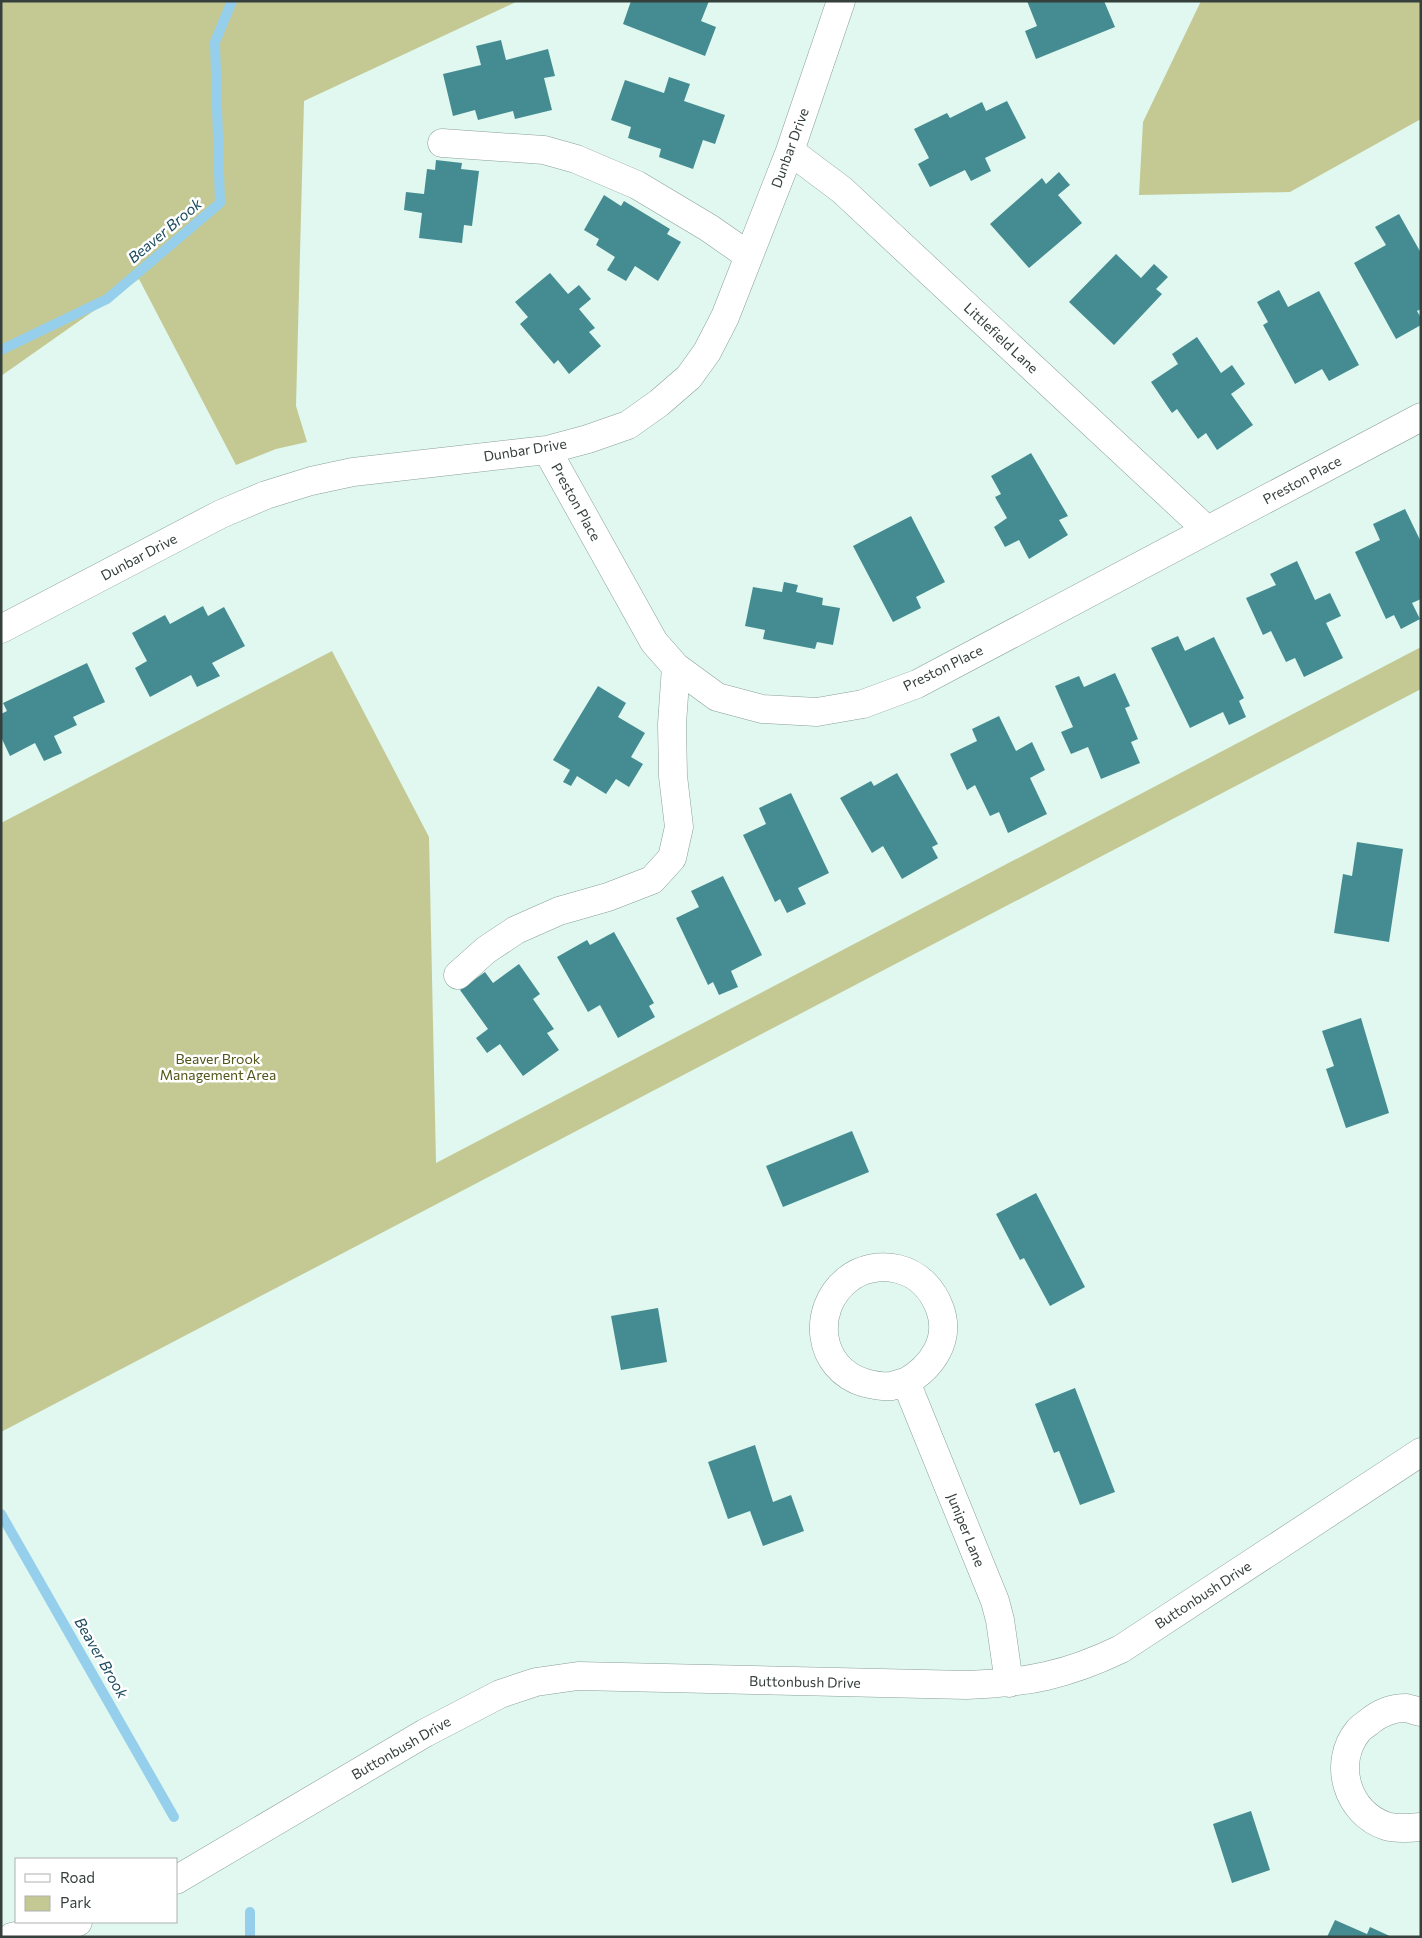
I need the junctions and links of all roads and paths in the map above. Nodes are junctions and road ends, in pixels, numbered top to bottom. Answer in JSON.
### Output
{"nodes":[{"id":1,"x":841,"y":1,"type":"edge"},
{"id":2,"x":442,"y":143,"type":"dead end"},
{"id":3,"x":790,"y":151,"type":"junction"},
{"id":4,"x":749,"y":256,"type":"junction"},
{"id":5,"x":1421,"y":417,"type":"edge"},
{"id":6,"x":547,"y":450,"type":"junction"},
{"id":7,"x":1207,"y":530,"type":"junction"},
{"id":8,"x":1,"y":629,"type":"edge"},
{"id":9,"x":676,"y":666,"type":"junction"},
{"id":10,"x":458,"y":975,"type":"dead end"},
{"id":11,"x":906,"y":1382,"type":"junction"},
{"id":12,"x":1421,"y":1452,"type":"edge"},
{"id":13,"x":1009,"y":1683,"type":"junction"},
{"id":14,"x":1421,"y":1712,"type":"edge"},
{"id":15,"x":1421,"y":1827,"type":"edge"},
{"id":16,"x":178,"y":1879,"type":"edge"},
{"id":17,"x":74,"y":1923,"type":"edge"},
{"id":18,"x":12,"y":1937,"type":"edge"}],
"edges":[{"from":1,"to":3,"type":"street","name":"Dunbar Drive"},
{"from":2,"to":4,"type":"street"},
{"from":3,"to":4,"type":"street","name":"Dunbar Drive"},
{"from":3,"to":7,"type":"street","name":"Littlefield Lane"},
{"from":4,"to":6,"type":"street","name":"Dunbar Drive"},
{"from":5,"to":7,"type":"street","name":"Preston Place"},
{"from":6,"to":8,"type":"street","name":"Dunbar Drive"},
{"from":6,"to":9,"type":"street","name":"Preston Place"},
{"from":7,"to":9,"type":"street","name":"Preston Place"},
{"from":9,"to":10,"type":"street"},
{"from":11,"to":11,"type":"street"},
{"from":11,"to":13,"type":"street","name":"Juniper Lane"},
{"from":12,"to":13,"type":"street","name":"Buttonbush Drive"},
{"from":13,"to":16,"type":"street","name":"Buttonbush Drive"},
{"from":14,"to":15,"type":"street"},
{"from":17,"to":18,"type":"street"}]}
